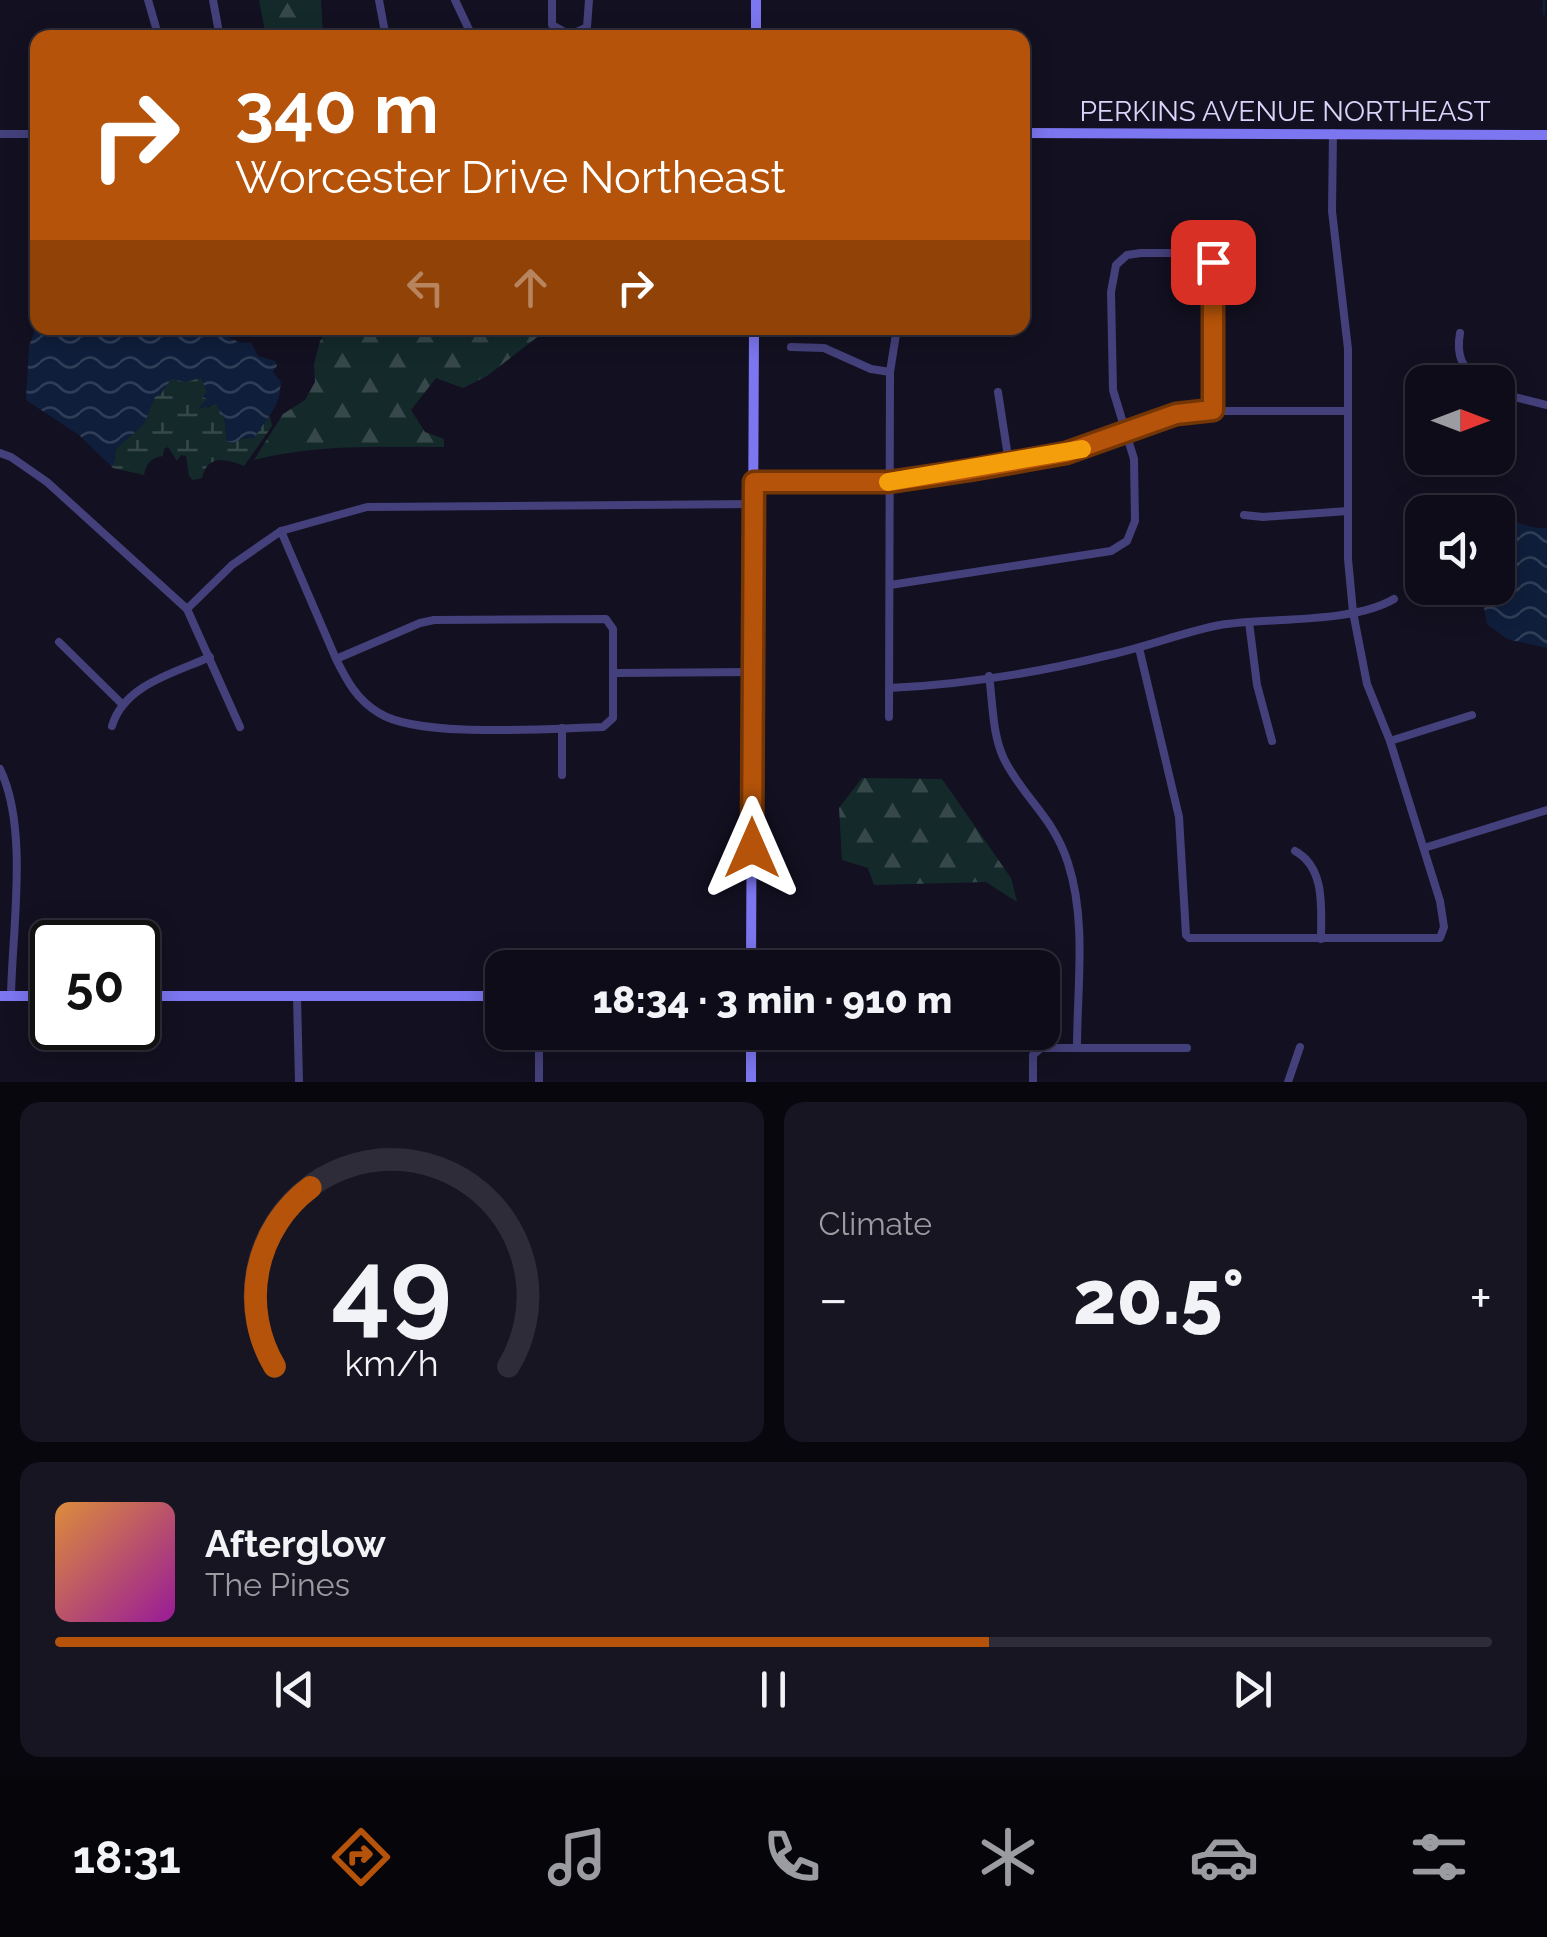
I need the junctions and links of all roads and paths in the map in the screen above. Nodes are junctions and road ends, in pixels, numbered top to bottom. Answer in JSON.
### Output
{"nodes":[{"id":1,"x":148,"y":0,"type":"edge"},
{"id":2,"x":213,"y":0,"type":"edge"},
{"id":3,"x":379,"y":0,"type":"edge"},
{"id":4,"x":455,"y":0,"type":"edge"},
{"id":5,"x":552,"y":0,"type":"edge"},
{"id":6,"x":589,"y":0,"type":"edge"},
{"id":7,"x":756,"y":0,"type":"edge"},
{"id":8,"x":157,"y":30,"type":"edge"},
{"id":9,"x":219,"y":30,"type":"edge"},
{"id":10,"x":385,"y":30,"type":"edge"},
{"id":11,"x":469,"y":30,"type":"edge"},
{"id":12,"x":561,"y":30,"type":"edge"},
{"id":13,"x":581,"y":30,"type":"edge"},
{"id":14,"x":756,"y":30,"type":"edge"},
{"id":15,"x":1030,"y":133,"type":"edge"},
{"id":16,"x":0,"y":134,"type":"edge"},
{"id":17,"x":30,"y":134,"type":"edge"},
{"id":18,"x":1333,"y":134,"type":"junction"},
{"id":19,"x":1547,"y":135,"type":"edge"},
{"id":20,"x":1460,"y":333,"type":"dead end"},
{"id":21,"x":754,"y":335,"type":"edge"},
{"id":22,"x":897,"y":335,"type":"edge"},
{"id":23,"x":791,"y":346,"type":"dead end"},
{"id":24,"x":1462,"y":365,"type":"edge"},
{"id":25,"x":890,"y":372,"type":"junction"},
{"id":26,"x":998,"y":392,"type":"dead end"},
{"id":27,"x":1515,"y":398,"type":"edge"},
{"id":28,"x":1547,"y":405,"type":"edge"},
{"id":29,"x":1213,"y":410,"type":"junction"},
{"id":30,"x":1348,"y":411,"type":"junction"},
{"id":31,"x":1125,"y":433,"type":"junction"},
{"id":32,"x":0,"y":453,"type":"edge"},
{"id":33,"x":1009,"y":463,"type":"junction"},
{"id":34,"x":754,"y":482,"type":"junction"},
{"id":35,"x":889,"y":482,"type":"junction"},
{"id":36,"x":754,"y":504,"type":"junction"},
{"id":37,"x":1348,"y":511,"type":"junction"},
{"id":38,"x":1244,"y":515,"type":"dead end"},
{"id":39,"x":281,"y":530,"type":"junction"},
{"id":40,"x":890,"y":585,"type":"junction"},
{"id":41,"x":1394,"y":600,"type":"dead end"},
{"id":42,"x":187,"y":609,"type":"junction"},
{"id":43,"x":1353,"y":612,"type":"junction"},
{"id":44,"x":1249,"y":622,"type":"junction"},
{"id":45,"x":59,"y":642,"type":"dead end"},
{"id":46,"x":1140,"y":648,"type":"junction"},
{"id":47,"x":210,"y":657,"type":"junction"},
{"id":48,"x":336,"y":659,"type":"junction"},
{"id":49,"x":753,"y":672,"type":"junction"},
{"id":50,"x":614,"y":673,"type":"junction"},
{"id":51,"x":988,"y":676,"type":"junction"},
{"id":52,"x":889,"y":688,"type":"junction"},
{"id":53,"x":122,"y":704,"type":"junction"},
{"id":54,"x":1472,"y":715,"type":"dead end"},
{"id":55,"x":889,"y":717,"type":"dead end"},
{"id":56,"x":112,"y":726,"type":"dead end"},
{"id":57,"x":240,"y":727,"type":"dead end"},
{"id":58,"x":562,"y":728,"type":"junction"},
{"id":59,"x":1272,"y":741,"type":"dead end"},
{"id":60,"x":1390,"y":741,"type":"junction"},
{"id":61,"x":0,"y":769,"type":"edge"},
{"id":62,"x":562,"y":776,"type":"dead end"},
{"id":63,"x":1547,"y":810,"type":"edge"},
{"id":64,"x":1424,"y":848,"type":"junction"},
{"id":65,"x":1295,"y":851,"type":"dead end"},
{"id":66,"x":1321,"y":939,"type":"junction"},
{"id":67,"x":751,"y":950,"type":"edge"},
{"id":68,"x":5,"y":996,"type":"edge"},
{"id":69,"x":160,"y":996,"type":"edge"},
{"id":70,"x":297,"y":996,"type":"junction"},
{"id":71,"x":485,"y":996,"type":"edge"},
{"id":72,"x":1300,"y":1047,"type":"dead end"},
{"id":73,"x":1078,"y":1048,"type":"junction"},
{"id":74,"x":1188,"y":1048,"type":"dead end"},
{"id":75,"x":538,"y":1050,"type":"edge"},
{"id":76,"x":751,"y":1050,"type":"edge"},
{"id":77,"x":298,"y":1082,"type":"edge"},
{"id":78,"x":539,"y":1082,"type":"edge"},
{"id":79,"x":751,"y":1082,"type":"edge"},
{"id":80,"x":1032,"y":1082,"type":"edge"},
{"id":81,"x":1288,"y":1082,"type":"edge"}],
"edges":[{"from":1,"to":8,"type":"street"},
{"from":2,"to":9,"type":"street"},
{"from":3,"to":10,"type":"street"},
{"from":4,"to":11,"type":"street"},
{"from":5,"to":12,"type":"street"},
{"from":6,"to":13,"type":"street"},
{"from":7,"to":14,"type":"street"},
{"from":15,"to":18,"type":"street","name":"PERKINS AVENUE NORTHEAST"},
{"from":16,"to":17,"type":"street"},
{"from":18,"to":19,"type":"street","name":"PERKINS AVENUE NORTHEAST"},
{"from":18,"to":30,"type":"street"},
{"from":20,"to":24,"type":"street"},
{"from":21,"to":34,"type":"street"},
{"from":22,"to":25,"type":"street"},
{"from":23,"to":25,"type":"street"},
{"from":25,"to":35,"type":"street"},
{"from":26,"to":33,"type":"street"},
{"from":27,"to":28,"type":"street"},
{"from":29,"to":30,"type":"street"},
{"from":29,"to":31,"type":"street"},
{"from":29,"to":31,"type":"street"},
{"from":30,"to":37,"type":"street"},
{"from":31,"to":33,"type":"street"},
{"from":31,"to":40,"type":"street"},
{"from":32,"to":42,"type":"street"},
{"from":33,"to":35,"type":"street"},
{"from":34,"to":35,"type":"street"},
{"from":34,"to":36,"type":"street"},
{"from":35,"to":40,"type":"street"},
{"from":36,"to":39,"type":"street"},
{"from":36,"to":49,"type":"street"},
{"from":37,"to":38,"type":"street"},
{"from":37,"to":43,"type":"street"},
{"from":39,"to":42,"type":"street"},
{"from":39,"to":48,"type":"street"},
{"from":40,"to":52,"type":"street"},
{"from":41,"to":43,"type":"street"},
{"from":42,"to":47,"type":"street"},
{"from":43,"to":44,"type":"street"},
{"from":43,"to":60,"type":"street"},
{"from":44,"to":46,"type":"street"},
{"from":44,"to":59,"type":"street"},
{"from":45,"to":53,"type":"street"},
{"from":46,"to":51,"type":"street"},
{"from":46,"to":66,"type":"street"},
{"from":47,"to":53,"type":"street"},
{"from":47,"to":57,"type":"street"},
{"from":48,"to":50,"type":"street"},
{"from":48,"to":58,"type":"street"},
{"from":49,"to":50,"type":"street"},
{"from":49,"to":67,"type":"street"},
{"from":50,"to":58,"type":"street"},
{"from":51,"to":52,"type":"street"},
{"from":51,"to":73,"type":"street"},
{"from":52,"to":55,"type":"street"},
{"from":53,"to":56,"type":"street"},
{"from":54,"to":60,"type":"street"},
{"from":58,"to":62,"type":"street"},
{"from":60,"to":64,"type":"street"},
{"from":61,"to":68,"type":"street"},
{"from":63,"to":64,"type":"street"},
{"from":64,"to":66,"type":"street"},
{"from":65,"to":66,"type":"street"},
{"from":69,"to":70,"type":"street"},
{"from":70,"to":71,"type":"street"},
{"from":70,"to":77,"type":"street"},
{"from":72,"to":81,"type":"street"},
{"from":73,"to":74,"type":"street"},
{"from":73,"to":80,"type":"street"},
{"from":75,"to":78,"type":"street"},
{"from":76,"to":79,"type":"street"}]}
